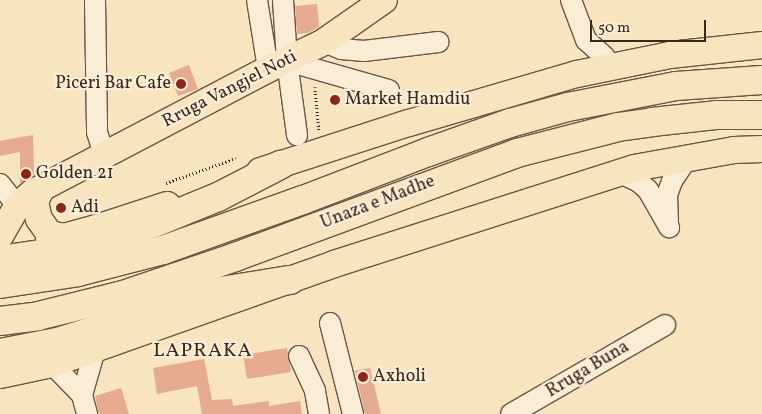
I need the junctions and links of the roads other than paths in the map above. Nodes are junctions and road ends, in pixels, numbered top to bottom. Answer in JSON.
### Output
{"nodes":[{"id":1,"x":95,"y":0,"type":"edge"},
{"id":2,"x":257,"y":0,"type":"edge"},
{"id":3,"x":283,"y":0,"type":"edge"},
{"id":4,"x":384,"y":0,"type":"edge"},
{"id":5,"x":571,"y":0,"type":"edge"},
{"id":6,"x":324,"y":42,"type":"junction"},
{"id":7,"x":438,"y":42,"type":"dead end"},
{"id":8,"x":762,"y":45,"type":"edge"},
{"id":9,"x":605,"y":57,"type":"dead end"},
{"id":10,"x":278,"y":65,"type":"junction"},
{"id":11,"x":762,"y":80,"type":"edge"},
{"id":12,"x":389,"y":90,"type":"dead end"},
{"id":13,"x":762,"y":115,"type":"edge"},
{"id":14,"x":297,"y":135,"type":"dead end"},
{"id":15,"x":762,"y":149,"type":"edge"},
{"id":16,"x":104,"y":155,"type":"junction"},
{"id":17,"x":687,"y":159,"type":"junction"},
{"id":18,"x":280,"y":165,"type":"junction"},
{"id":19,"x":620,"y":173,"type":"junction"},
{"id":20,"x":0,"y":184,"type":"edge"},
{"id":21,"x":30,"y":196,"type":"junction"},
{"id":22,"x":0,"y":236,"type":"edge"},
{"id":23,"x":65,"y":237,"type":"junction"},
{"id":24,"x":0,"y":248,"type":"edge"},
{"id":25,"x":0,"y":260,"type":"edge"},
{"id":26,"x":0,"y":276,"type":"edge"},
{"id":27,"x":30,"y":280,"type":"junction"},
{"id":28,"x":290,"y":280,"type":"junction"},
{"id":29,"x":0,"y":284,"type":"edge"},
{"id":30,"x":79,"y":307,"type":"junction"},
{"id":31,"x":0,"y":321,"type":"edge"},
{"id":32,"x":330,"y":323,"type":"dead end"},
{"id":33,"x":665,"y":326,"type":"dead end"},
{"id":34,"x":0,"y":334,"type":"edge"},
{"id":35,"x":94,"y":350,"type":"junction"},
{"id":36,"x":0,"y":352,"type":"edge"},
{"id":37,"x":299,"y":356,"type":"dead end"},
{"id":38,"x":52,"y":364,"type":"junction"},
{"id":39,"x":0,"y":375,"type":"edge"},
{"id":40,"x":82,"y":395,"type":"junction"},
{"id":41,"x":87,"y":414,"type":"edge"},
{"id":42,"x":320,"y":414,"type":"edge"},
{"id":43,"x":352,"y":414,"type":"edge"},
{"id":44,"x":511,"y":414,"type":"edge"}],
"edges":[{"from":1,"to":16,"type":"street"},
{"from":2,"to":10,"type":"street"},
{"from":3,"to":10,"type":"street"},
{"from":4,"to":6,"type":"main road","name":"Rruga Vangjel Noti"},
{"from":5,"to":9,"type":"street"},
{"from":6,"to":7,"type":"street"},
{"from":6,"to":10,"type":"main road","name":"Rruga Vangjel Noti"},
{"from":8,"to":18,"type":"main road"},
{"from":10,"to":12,"type":"street"},
{"from":10,"to":14,"type":"street"},
{"from":10,"to":16,"type":"main road","name":"Rruga Vangjel Noti"},
{"from":11,"to":27,"type":"highway","name":"Unaza e Madhe"},
{"from":13,"to":30,"type":"highway","name":"Unaza e Madhe"},
{"from":15,"to":17,"type":"main road"},
{"from":16,"to":21,"type":"main road","name":"Rruga Vangjel Noti"},
{"from":17,"to":19,"type":"main road"},
{"from":17,"to":19,"type":"street"},
{"from":18,"to":23,"type":"main road"},
{"from":18,"to":25,"type":"highway"},
{"from":19,"to":28,"type":"main road"},
{"from":20,"to":21,"type":"street"},
{"from":21,"to":22,"type":"main road"},
{"from":21,"to":23,"type":"main road"},
{"from":23,"to":24,"type":"main road"},
{"from":26,"to":27,"type":"highway"},
{"from":27,"to":29,"type":"highway","name":"Unaza e Madhe"},
{"from":28,"to":35,"type":"main road"},
{"from":28,"to":36,"type":"highway"},
{"from":30,"to":31,"type":"highway","name":"Unaza e Madhe"},
{"from":30,"to":34,"type":"highway"},
{"from":32,"to":43,"type":"street"},
{"from":33,"to":44,"type":"street","name":"Rruga Buna"},
{"from":35,"to":38,"type":"main road"},
{"from":35,"to":40,"type":"street"},
{"from":37,"to":42,"type":"street"},
{"from":38,"to":39,"type":"main road"},
{"from":38,"to":40,"type":"street"},
{"from":40,"to":41,"type":"street"}]}
